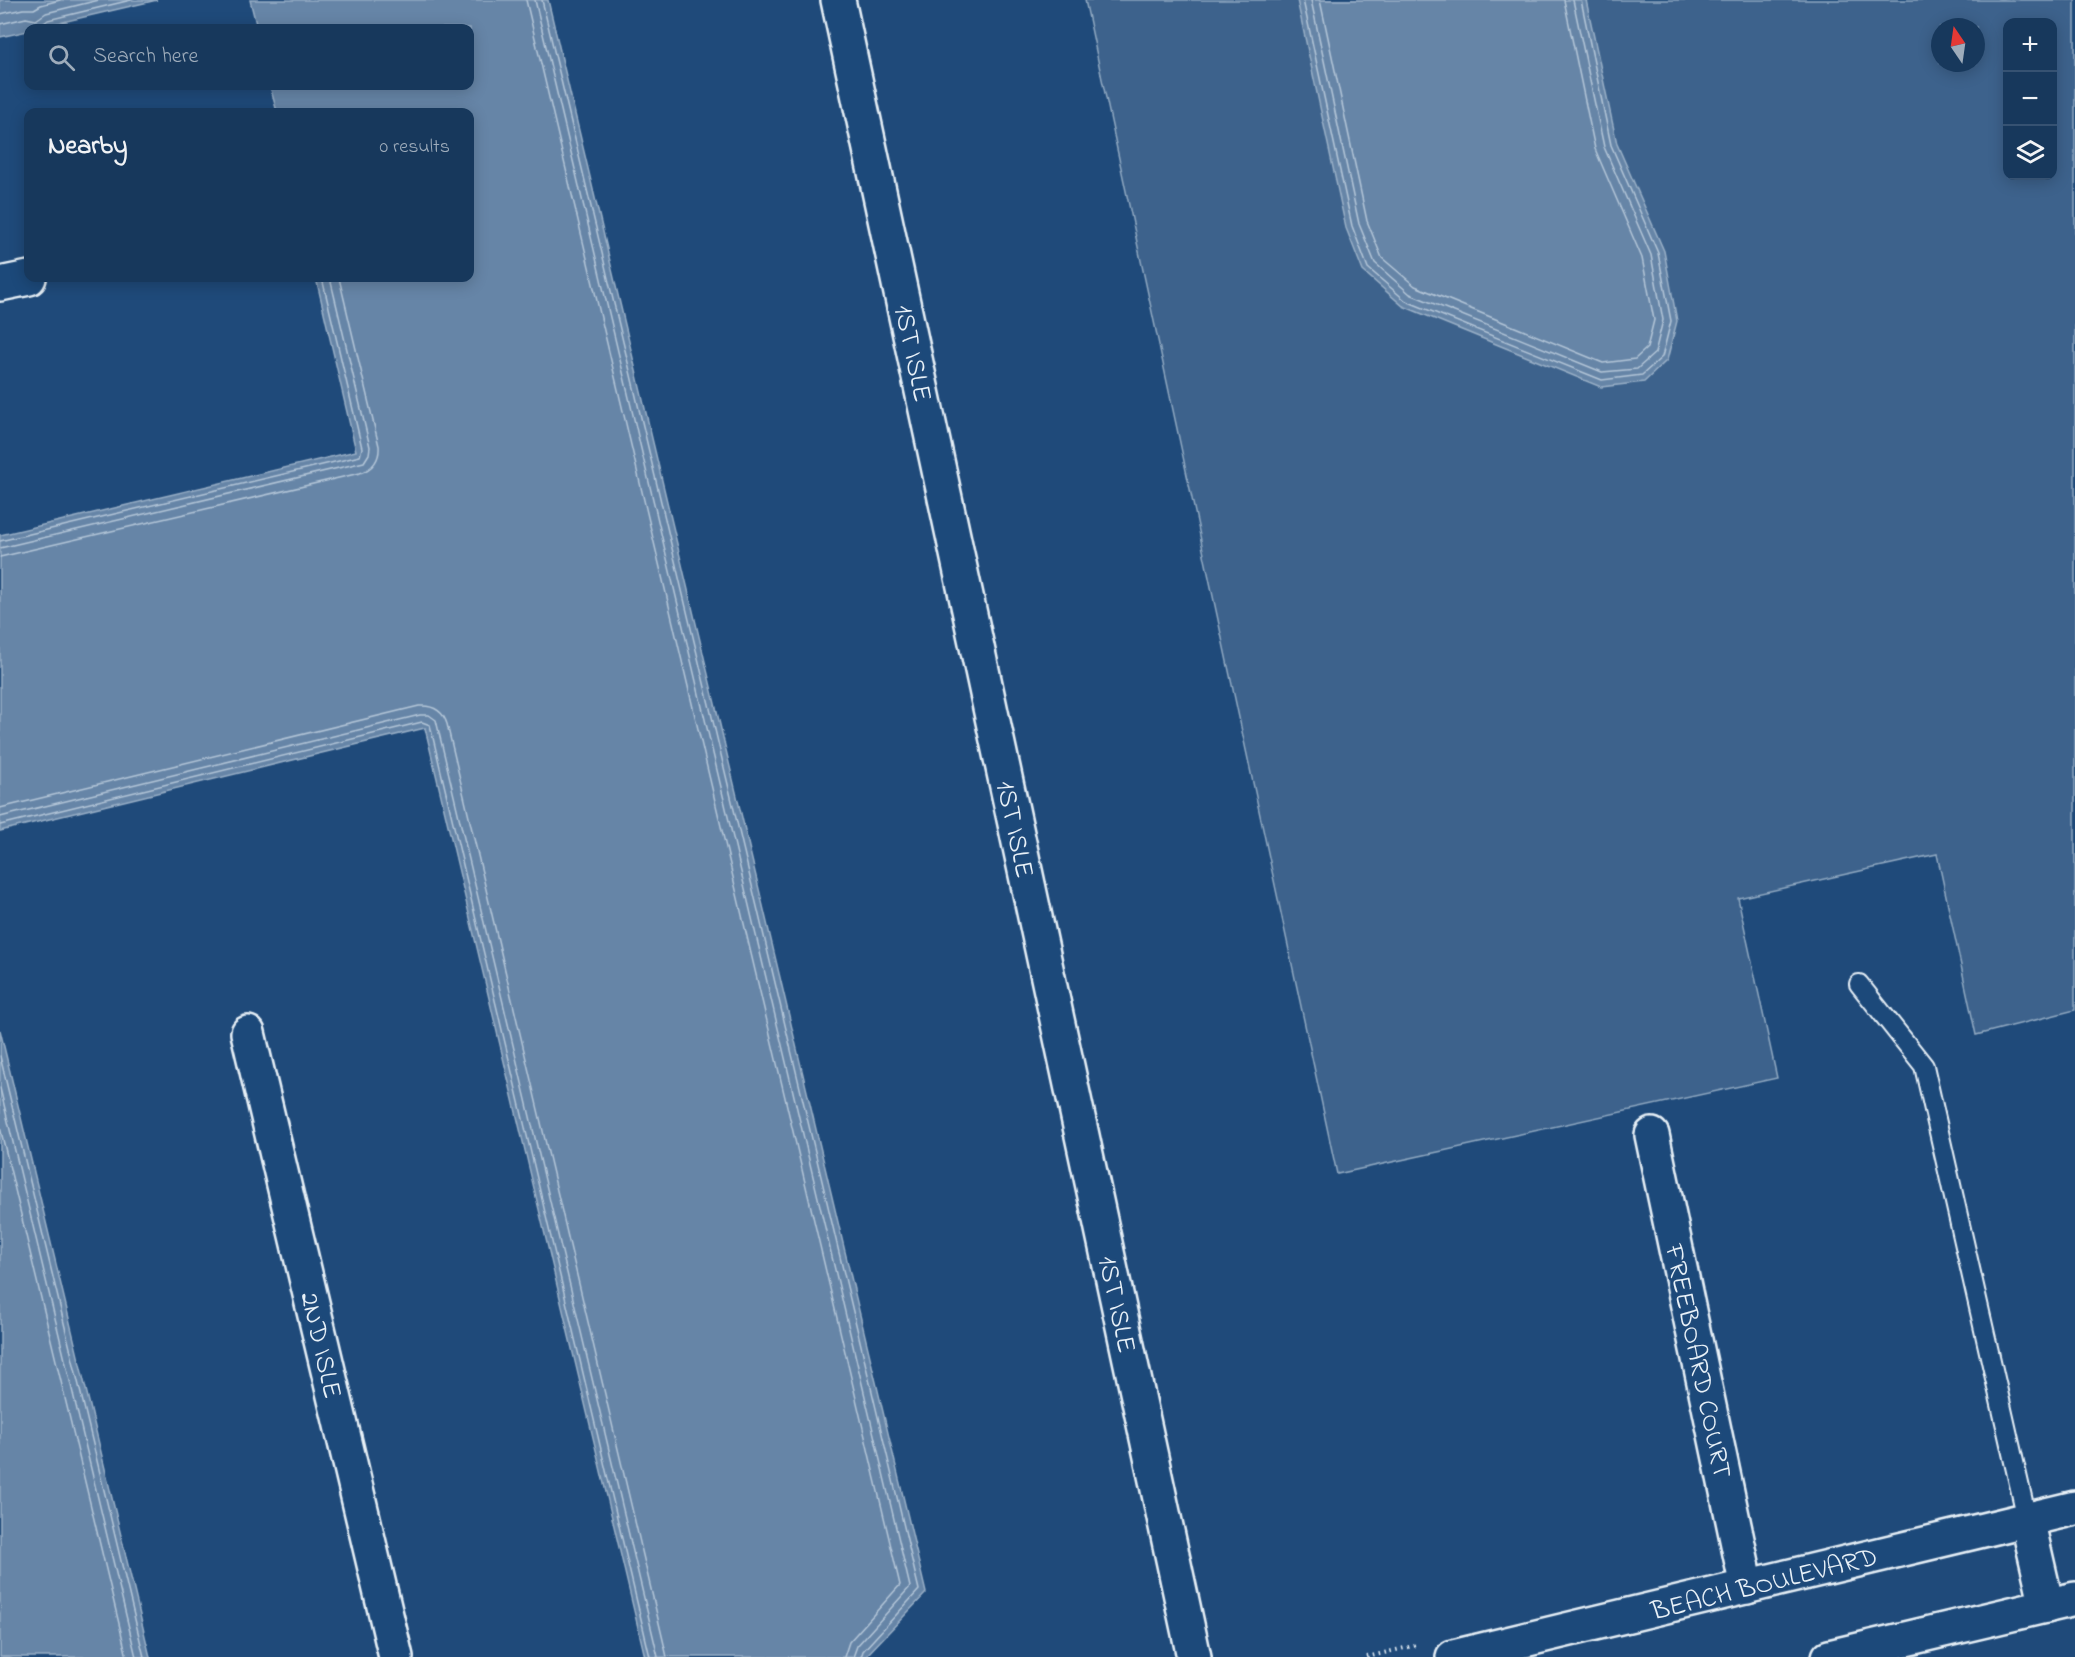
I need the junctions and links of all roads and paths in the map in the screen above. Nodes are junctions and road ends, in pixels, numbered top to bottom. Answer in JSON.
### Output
{"nodes":[{"id":1,"x":838,"y":0,"type":"edge"},
{"id":2,"x":24,"y":279,"type":"edge"},
{"id":3,"x":0,"y":284,"type":"edge"},
{"id":4,"x":1859,"y":984,"type":"dead end"},
{"id":5,"x":248,"y":1033,"type":"dead end"},
{"id":6,"x":1653,"y":1135,"type":"dead end"},
{"id":7,"x":2075,"y":1508,"type":"edge"},
{"id":8,"x":2027,"y":1519,"type":"junction"},
{"id":9,"x":1747,"y":1587,"type":"junction"},
{"id":10,"x":2061,"y":1602,"type":"edge"},
{"id":11,"x":396,"y":1657,"type":"edge"},
{"id":12,"x":1194,"y":1657,"type":"edge"},
{"id":13,"x":1453,"y":1657,"type":"edge"},
{"id":14,"x":1829,"y":1657,"type":"edge"}],
"edges":[{"from":1,"to":12,"type":"street","name":"1ST ISLE"},
{"from":2,"to":3,"type":"street"},
{"from":4,"to":8,"type":"lane"},
{"from":5,"to":11,"type":"street","name":"2ND ISLE"},
{"from":6,"to":9,"type":"street","name":"FREEBOARD COURT"},
{"from":7,"to":8,"type":"street","name":"BEACH BOULEVARD"},
{"from":8,"to":9,"type":"street","name":"BEACH BOULEVARD"},
{"from":8,"to":10,"type":"street"},
{"from":9,"to":13,"type":"street","name":"BEACH BOULEVARD"},
{"from":10,"to":14,"type":"street"}]}
